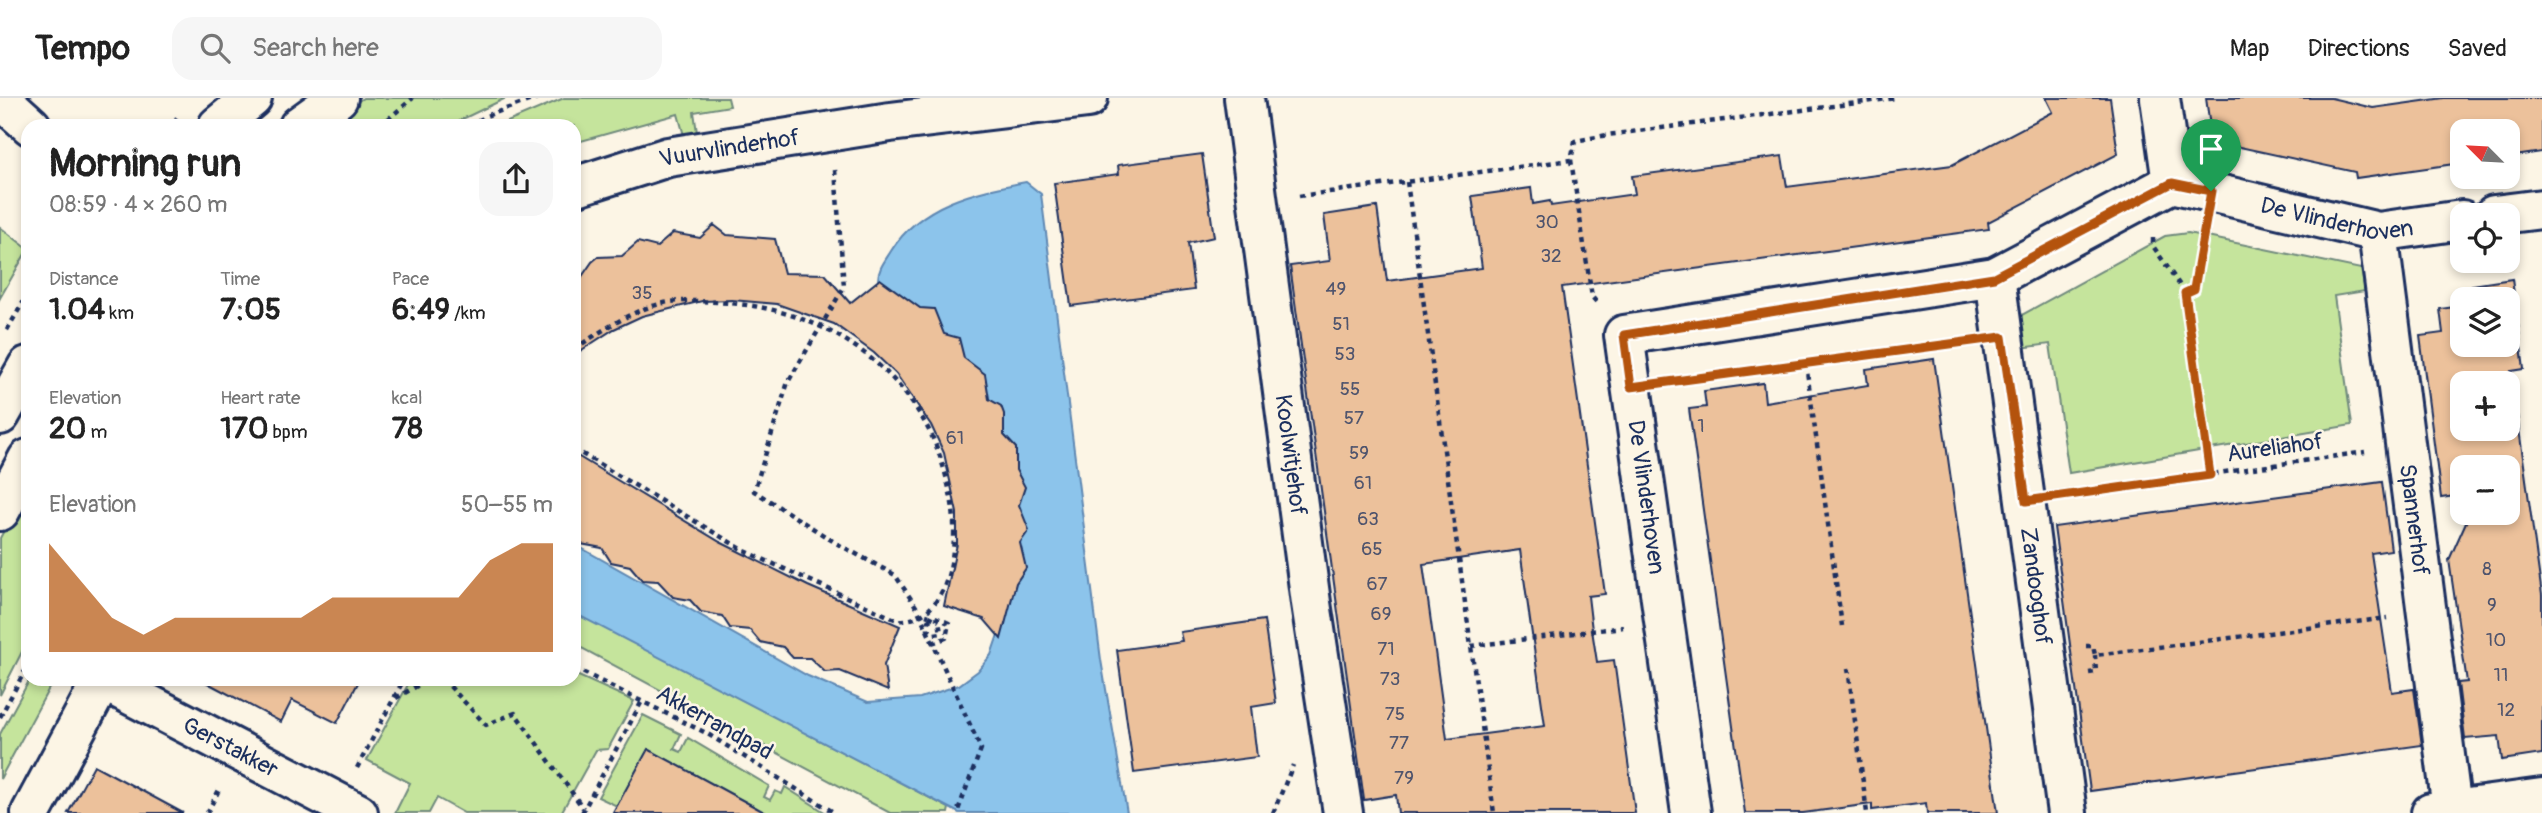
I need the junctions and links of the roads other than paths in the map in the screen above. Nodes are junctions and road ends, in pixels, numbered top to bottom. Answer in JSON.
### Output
{"nodes":[{"id":1,"x":252,"y":98,"type":"edge"},
{"id":2,"x":338,"y":98,"type":"edge"},
{"id":3,"x":1088,"y":98,"type":"edge"},
{"id":4,"x":1244,"y":98,"type":"edge"},
{"id":5,"x":2160,"y":98,"type":"edge"},
{"id":6,"x":0,"y":99,"type":"edge"},
{"id":7,"x":888,"y":110,"type":"edge"},
{"id":8,"x":23,"y":119,"type":"edge"},
{"id":9,"x":226,"y":119,"type":"edge"},
{"id":10,"x":309,"y":119,"type":"edge"},
{"id":11,"x":581,"y":185,"type":"edge"},
{"id":12,"x":2163,"y":187,"type":"junction"},
{"id":13,"x":2542,"y":209,"type":"edge"},
{"id":14,"x":2520,"y":212,"type":"edge"},
{"id":15,"x":2450,"y":222,"type":"edge"},
{"id":16,"x":2378,"y":232,"type":"junction"},
{"id":17,"x":1994,"y":277,"type":"junction"},
{"id":18,"x":21,"y":378,"type":"edge"},
{"id":19,"x":0,"y":415,"type":"edge"},
{"id":20,"x":21,"y":472,"type":"edge"},
{"id":21,"x":0,"y":511,"type":"edge"},
{"id":22,"x":100,"y":686,"type":"edge"},
{"id":23,"x":114,"y":686,"type":"edge"},
{"id":24,"x":2542,"y":798,"type":"edge"},
{"id":25,"x":348,"y":808,"type":"edge"},
{"id":26,"x":2441,"y":811,"type":"edge"},
{"id":27,"x":31,"y":813,"type":"edge"},
{"id":28,"x":1343,"y":813,"type":"edge"},
{"id":29,"x":1691,"y":813,"type":"edge"},
{"id":30,"x":2067,"y":813,"type":"edge"}],
"edges":[{"from":1,"to":9,"type":"street"},
{"from":2,"to":10,"type":"street"},
{"from":3,"to":7,"type":"street","name":"Vuurvlinderhof"},
{"from":4,"to":28,"type":"street","name":"Koolwitjehof"},
{"from":5,"to":12,"type":"street"},
{"from":6,"to":8,"type":"street"},
{"from":7,"to":11,"type":"street","name":"Vuurvlinderhof"},
{"from":12,"to":16,"type":"street","name":"De Vlinderhoven"},
{"from":12,"to":17,"type":"street"},
{"from":13,"to":14,"type":"street"},
{"from":15,"to":16,"type":"street","name":"De Vlinderhoven"},
{"from":16,"to":26,"type":"street","name":"Spannerhof"},
{"from":17,"to":29,"type":"street","name":"De Vlinderhoven"},
{"from":17,"to":30,"type":"street","name":"Zandooghof"},
{"from":18,"to":19,"type":"street"},
{"from":20,"to":21,"type":"street"},
{"from":22,"to":27,"type":"street","name":"Gerstakker"},
{"from":23,"to":25,"type":"street","name":"Gerstakker"},
{"from":24,"to":26,"type":"street"}]}
